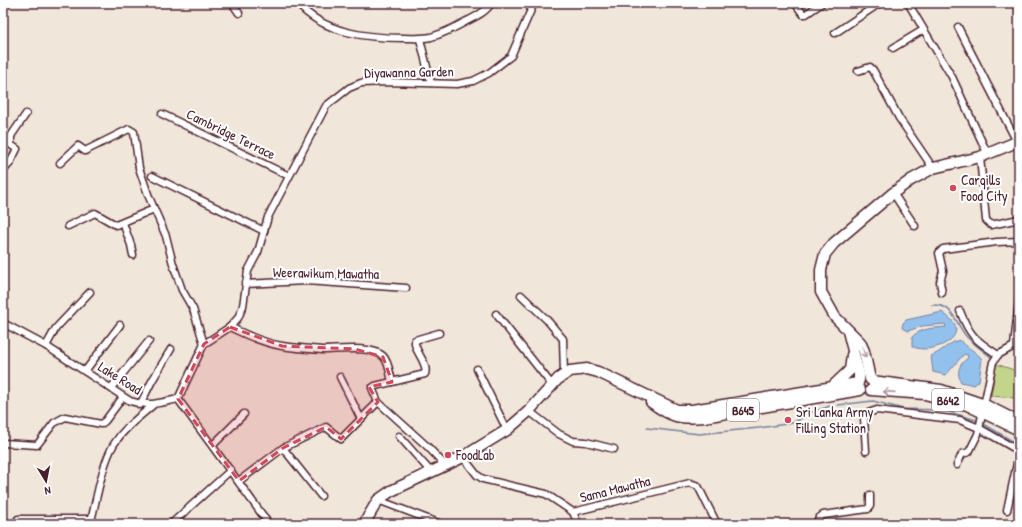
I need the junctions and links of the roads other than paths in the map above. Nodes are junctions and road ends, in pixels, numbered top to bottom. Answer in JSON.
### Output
{"nodes":[{"id":1,"x":232,"y":3,"type":"edge"},
{"id":2,"x":297,"y":3,"type":"edge"},
{"id":3,"x":491,"y":3,"type":"edge"},
{"id":4,"x":534,"y":3,"type":"edge"},
{"id":5,"x":795,"y":3,"type":"edge"},
{"id":6,"x":822,"y":3,"type":"edge"},
{"id":7,"x":880,"y":3,"type":"edge"},
{"id":8,"x":908,"y":3,"type":"edge"},
{"id":9,"x":239,"y":13,"type":"dead end"},
{"id":10,"x":958,"y":27,"type":"dead end"},
{"id":11,"x":924,"y":30,"type":"junction"},
{"id":12,"x":834,"y":33,"type":"dead end"},
{"id":13,"x":420,"y":38,"type":"junction"},
{"id":14,"x":894,"y":48,"type":"dead end"},
{"id":15,"x":858,"y":71,"type":"dead end"},
{"id":16,"x":431,"y":83,"type":"junction"},
{"id":17,"x":26,"y":114,"type":"dead end"},
{"id":18,"x":162,"y":114,"type":"dead end"},
{"id":19,"x":1018,"y":142,"type":"edge"},
{"id":20,"x":984,"y":156,"type":"junction"},
{"id":21,"x":60,"y":163,"type":"dead end"},
{"id":22,"x":933,"y":168,"type":"junction"},
{"id":23,"x":3,"y":171,"type":"edge"},
{"id":24,"x":152,"y":176,"type":"dead end"},
{"id":25,"x":289,"y":176,"type":"junction"},
{"id":26,"x":893,"y":193,"type":"junction"},
{"id":27,"x":154,"y":209,"type":"junction"},
{"id":28,"x":1019,"y":219,"type":"edge"},
{"id":29,"x":123,"y":223,"type":"junction"},
{"id":30,"x":68,"y":226,"type":"dead end"},
{"id":31,"x":916,"y":226,"type":"dead end"},
{"id":32,"x":264,"y":231,"type":"junction"},
{"id":33,"x":1019,"y":241,"type":"edge"},
{"id":34,"x":133,"y":255,"type":"dead end"},
{"id":35,"x":245,"y":284,"type":"junction"},
{"id":36,"x":406,"y":288,"type":"dead end"},
{"id":37,"x":90,"y":292,"type":"dead end"},
{"id":38,"x":942,"y":293,"type":"dead end"},
{"id":39,"x":521,"y":295,"type":"dead end"},
{"id":40,"x":1019,"y":300,"type":"edge"},
{"id":41,"x":1019,"y":307,"type":"edge"},
{"id":42,"x":960,"y":312,"type":"dead end"},
{"id":43,"x":496,"y":314,"type":"dead end"},
{"id":44,"x":1018,"y":320,"type":"edge"},
{"id":45,"x":3,"y":323,"type":"edge"},
{"id":46,"x":120,"y":325,"type":"dead end"},
{"id":47,"x":230,"y":327,"type":"junction"},
{"id":48,"x":848,"y":331,"type":"junction"},
{"id":49,"x":439,"y":333,"type":"dead end"},
{"id":50,"x":149,"y":340,"type":"dead end"},
{"id":51,"x":204,"y":344,"type":"junction"},
{"id":52,"x":46,"y":346,"type":"junction"},
{"id":53,"x":171,"y":349,"type":"dead end"},
{"id":54,"x":852,"y":350,"type":"junction"},
{"id":55,"x":998,"y":355,"type":"junction"},
{"id":56,"x":477,"y":369,"type":"dead end"},
{"id":57,"x":85,"y":370,"type":"junction"},
{"id":58,"x":564,"y":374,"type":"junction"},
{"id":59,"x":340,"y":377,"type":"dead end"},
{"id":60,"x":392,"y":382,"type":"junction"},
{"id":61,"x":871,"y":383,"type":"junction"},
{"id":62,"x":859,"y":384,"type":"junction"},
{"id":63,"x":552,"y":386,"type":"junction"},
{"id":64,"x":832,"y":387,"type":"junction"},
{"id":65,"x":111,"y":388,"type":"junction"},
{"id":66,"x":635,"y":390,"type":"junction"},
{"id":67,"x":123,"y":397,"type":"junction"},
{"id":68,"x":178,"y":399,"type":"junction"},
{"id":69,"x":378,"y":402,"type":"junction"},
{"id":70,"x":140,"y":405,"type":"junction"},
{"id":71,"x":153,"y":405,"type":"junction"},
{"id":72,"x":984,"y":408,"type":"junction"},
{"id":73,"x":529,"y":411,"type":"junction"},
{"id":74,"x":244,"y":414,"type":"dead end"},
{"id":75,"x":360,"y":419,"type":"junction"},
{"id":76,"x":1019,"y":422,"type":"edge"},
{"id":77,"x":979,"y":428,"type":"junction"},
{"id":78,"x":507,"y":430,"type":"junction"},
{"id":79,"x":1019,"y":430,"type":"edge"},
{"id":80,"x":399,"y":436,"type":"dead end"},
{"id":81,"x":3,"y":443,"type":"edge"},
{"id":82,"x":213,"y":444,"type":"junction"},
{"id":83,"x":283,"y":448,"type":"junction"},
{"id":84,"x":614,"y":449,"type":"dead end"},
{"id":85,"x":866,"y":451,"type":"dead end"},
{"id":86,"x":1019,"y":453,"type":"edge"},
{"id":87,"x":463,"y":457,"type":"junction"},
{"id":88,"x":957,"y":464,"type":"dead end"},
{"id":89,"x":445,"y":465,"type":"junction"},
{"id":90,"x":231,"y":470,"type":"junction"},
{"id":91,"x":431,"y":472,"type":"junction"},
{"id":92,"x":239,"y":481,"type":"junction"},
{"id":93,"x":870,"y":494,"type":"dead end"},
{"id":94,"x":321,"y":496,"type":"dead end"},
{"id":95,"x":378,"y":500,"type":"junction"},
{"id":96,"x":1007,"y":510,"type":"dead end"},
{"id":97,"x":573,"y":512,"type":"junction"},
{"id":98,"x":16,"y":524,"type":"edge"},
{"id":99,"x":171,"y":524,"type":"edge"},
{"id":100,"x":269,"y":524,"type":"edge"},
{"id":101,"x":364,"y":524,"type":"edge"},
{"id":102,"x":441,"y":524,"type":"edge"},
{"id":103,"x":578,"y":524,"type":"edge"},
{"id":104,"x":717,"y":524,"type":"edge"},
{"id":105,"x":816,"y":524,"type":"edge"}],
"edges":[{"from":1,"to":9,"type":"street"},
{"from":2,"to":13,"type":"street"},
{"from":3,"to":13,"type":"street"},
{"from":4,"to":16,"type":"street","name":"Diyawanna Garden"},
{"from":5,"to":6,"type":"street"},
{"from":7,"to":12,"type":"street"},
{"from":8,"to":11,"type":"street"},
{"from":10,"to":19,"type":"street"},
{"from":11,"to":14,"type":"street"},
{"from":11,"to":20,"type":"street"},
{"from":13,"to":16,"type":"street"},
{"from":15,"to":22,"type":"street"},
{"from":16,"to":25,"type":"street","name":"Diyawanna Garden"},
{"from":17,"to":23,"type":"street"},
{"from":18,"to":25,"type":"street","name":"Cambridge Terrace"},
{"from":19,"to":20,"type":"main road"},
{"from":20,"to":22,"type":"main road"},
{"from":20,"to":28,"type":"street"},
{"from":21,"to":27,"type":"street"},
{"from":22,"to":26,"type":"main road"},
{"from":24,"to":32,"type":"street"},
{"from":25,"to":32,"type":"street","name":"Diyawanna Garden"},
{"from":26,"to":31,"type":"street"},
{"from":26,"to":48,"type":"main road"},
{"from":27,"to":29,"type":"street"},
{"from":27,"to":51,"type":"street"},
{"from":29,"to":30,"type":"street"},
{"from":29,"to":34,"type":"street"},
{"from":32,"to":35,"type":"street","name":"Diyawanna Garden"},
{"from":33,"to":38,"type":"street"},
{"from":35,"to":36,"type":"street","name":"Weerawikum Mawatha"},
{"from":35,"to":47,"type":"street","name":"Diyawanna Garden"},
{"from":37,"to":52,"type":"street"},
{"from":39,"to":58,"type":"street"},
{"from":40,"to":41,"type":"street"},
{"from":41,"to":44,"type":"street"},
{"from":42,"to":55,"type":"street"},
{"from":43,"to":63,"type":"street"},
{"from":44,"to":55,"type":"street"},
{"from":45,"to":52,"type":"street","name":"Lake Road"},
{"from":46,"to":57,"type":"street"},
{"from":47,"to":51,"type":"street"},
{"from":47,"to":60,"type":"street"},
{"from":48,"to":54,"type":"main road"},
{"from":48,"to":61,"type":"main road","one_way":true},
{"from":49,"to":60,"type":"street"},
{"from":50,"to":65,"type":"street"},
{"from":51,"to":68,"type":"street"},
{"from":52,"to":57,"type":"street","name":"Lake Road"},
{"from":53,"to":70,"type":"street"},
{"from":54,"to":62,"type":"main road"},
{"from":54,"to":64,"type":"main road"},
{"from":55,"to":72,"type":"street"},
{"from":56,"to":78,"type":"street"},
{"from":57,"to":65,"type":"street","name":"Lake Road"},
{"from":58,"to":63,"type":"main road"},
{"from":58,"to":66,"type":"main road","number":"B645"},
{"from":59,"to":75,"type":"street"},
{"from":60,"to":69,"type":"street"},
{"from":61,"to":62,"type":"main road"},
{"from":61,"to":62,"type":"main road"},
{"from":61,"to":72,"type":"main road","number":"B642"},
{"from":62,"to":64,"type":"main road","number":"B645"},
{"from":62,"to":66,"type":"main road","number":"B645"},
{"from":63,"to":73,"type":"main road"},
{"from":64,"to":66,"type":"main road","number":"B645"},
{"from":65,"to":67,"type":"street","name":"Lake Road"},
{"from":67,"to":70,"type":"street","name":"Lake Road"},
{"from":67,"to":81,"type":"street"},
{"from":68,"to":71,"type":"street","name":"Lake Road"},
{"from":68,"to":82,"type":"street"},
{"from":69,"to":75,"type":"street"},
{"from":69,"to":89,"type":"street"},
{"from":70,"to":71,"type":"street","name":"Lake Road"},
{"from":71,"to":98,"type":"street"},
{"from":72,"to":76,"type":"main road","number":"B642"},
{"from":72,"to":77,"type":"street"},
{"from":72,"to":79,"type":"main road","number":"B642"},
{"from":73,"to":78,"type":"main road"},
{"from":73,"to":84,"type":"street"},
{"from":74,"to":82,"type":"street"},
{"from":75,"to":83,"type":"street"},
{"from":77,"to":85,"type":"street"},
{"from":77,"to":86,"type":"street"},
{"from":77,"to":88,"type":"street"},
{"from":78,"to":87,"type":"main road"},
{"from":80,"to":91,"type":"street"},
{"from":82,"to":90,"type":"street"},
{"from":83,"to":92,"type":"street"},
{"from":83,"to":94,"type":"street"},
{"from":86,"to":96,"type":"street"},
{"from":87,"to":89,"type":"main road"},
{"from":87,"to":97,"type":"street","name":"Sama Mawatha"},
{"from":89,"to":91,"type":"main road"},
{"from":90,"to":92,"type":"street"},
{"from":90,"to":99,"type":"street"},
{"from":91,"to":95,"type":"main road"},
{"from":92,"to":100,"type":"street"},
{"from":93,"to":105,"type":"street"},
{"from":95,"to":101,"type":"main road"},
{"from":95,"to":102,"type":"street"},
{"from":97,"to":103,"type":"street"},
{"from":97,"to":104,"type":"street","name":"Sama Mawatha"}]}
